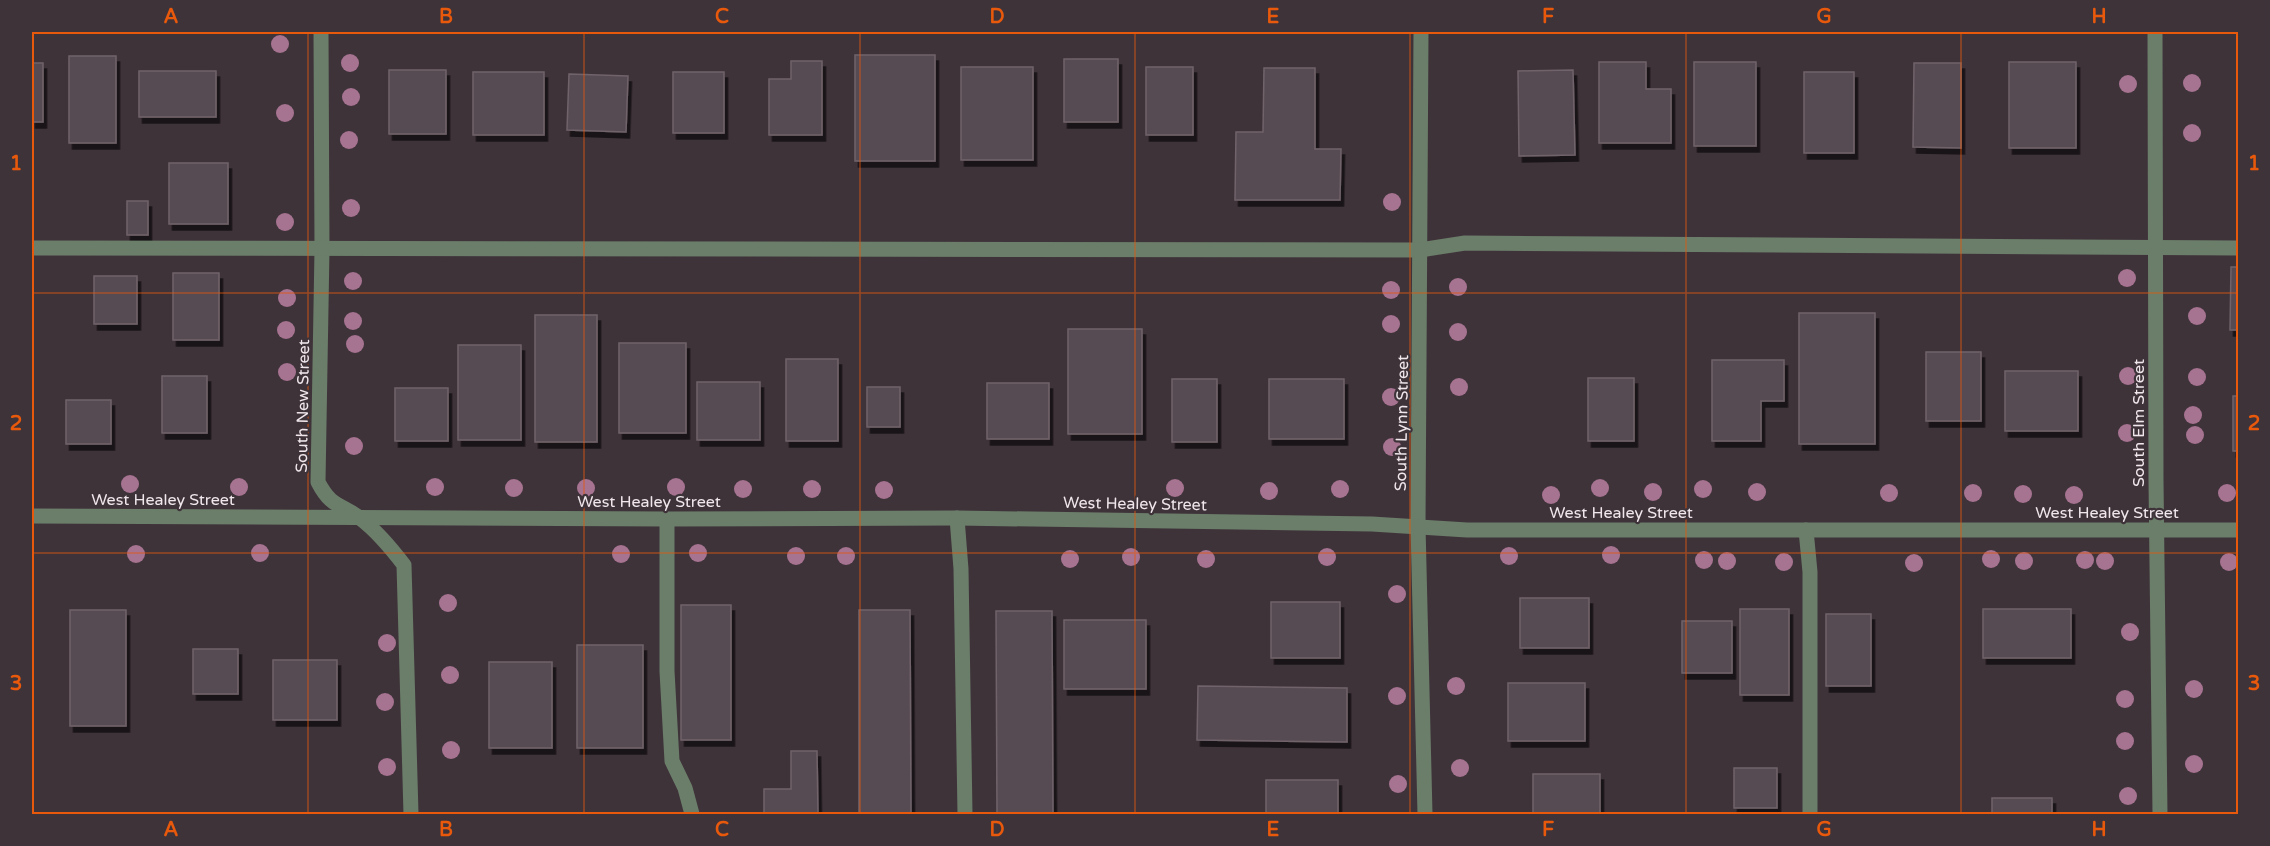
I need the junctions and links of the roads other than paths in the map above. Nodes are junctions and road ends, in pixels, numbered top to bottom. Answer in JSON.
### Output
{"nodes":[{"id":1,"x":321,"y":32,"type":"edge"},
{"id":2,"x":1421,"y":32,"type":"edge"},
{"id":3,"x":2155,"y":32,"type":"edge"},
{"id":4,"x":32,"y":248,"type":"edge"},
{"id":5,"x":2155,"y":248,"type":"junction"},
{"id":6,"x":322,"y":249,"type":"junction"},
{"id":7,"x":2238,"y":249,"type":"edge"},
{"id":8,"x":1420,"y":250,"type":"junction"},
{"id":9,"x":32,"y":516,"type":"edge"},
{"id":10,"x":360,"y":517,"type":"junction"},
{"id":11,"x":957,"y":518,"type":"junction"},
{"id":12,"x":666,"y":519,"type":"junction"},
{"id":13,"x":1418,"y":526,"type":"junction"},
{"id":14,"x":1806,"y":530,"type":"junction"},
{"id":15,"x":2156,"y":530,"type":"junction"},
{"id":16,"x":2238,"y":530,"type":"edge"},
{"id":17,"x":411,"y":814,"type":"edge"},
{"id":18,"x":692,"y":814,"type":"edge"},
{"id":19,"x":965,"y":814,"type":"edge"},
{"id":20,"x":1425,"y":814,"type":"edge"},
{"id":21,"x":1810,"y":814,"type":"edge"},
{"id":22,"x":2160,"y":814,"type":"edge"}],
"edges":[{"from":1,"to":6,"type":"street","name":"South New Street"},
{"from":2,"to":8,"type":"street","name":"South Lynn Street"},
{"from":3,"to":5,"type":"street","name":"South Elm Street"},
{"from":4,"to":6,"type":"street"},
{"from":5,"to":7,"type":"street"},
{"from":5,"to":8,"type":"street"},
{"from":5,"to":15,"type":"street","name":"South Elm Street"},
{"from":6,"to":8,"type":"street"},
{"from":6,"to":10,"type":"street","name":"South New Street"},
{"from":8,"to":13,"type":"street","name":"South Lynn Street"},
{"from":9,"to":10,"type":"street","name":"West Healey Street"},
{"from":10,"to":12,"type":"street","name":"West Healey Street"},
{"from":10,"to":17,"type":"street","name":"South New Street"},
{"from":11,"to":12,"type":"street","name":"West Healey Street"},
{"from":11,"to":13,"type":"street","name":"West Healey Street"},
{"from":11,"to":19,"type":"street"},
{"from":12,"to":18,"type":"street"},
{"from":13,"to":14,"type":"street","name":"West Healey Street"},
{"from":13,"to":20,"type":"street","name":"South Lynn Street"},
{"from":14,"to":15,"type":"street","name":"West Healey Street"},
{"from":14,"to":21,"type":"street"},
{"from":15,"to":16,"type":"street","name":"West Healey Street"},
{"from":15,"to":22,"type":"street","name":"South Elm Street"}]}
